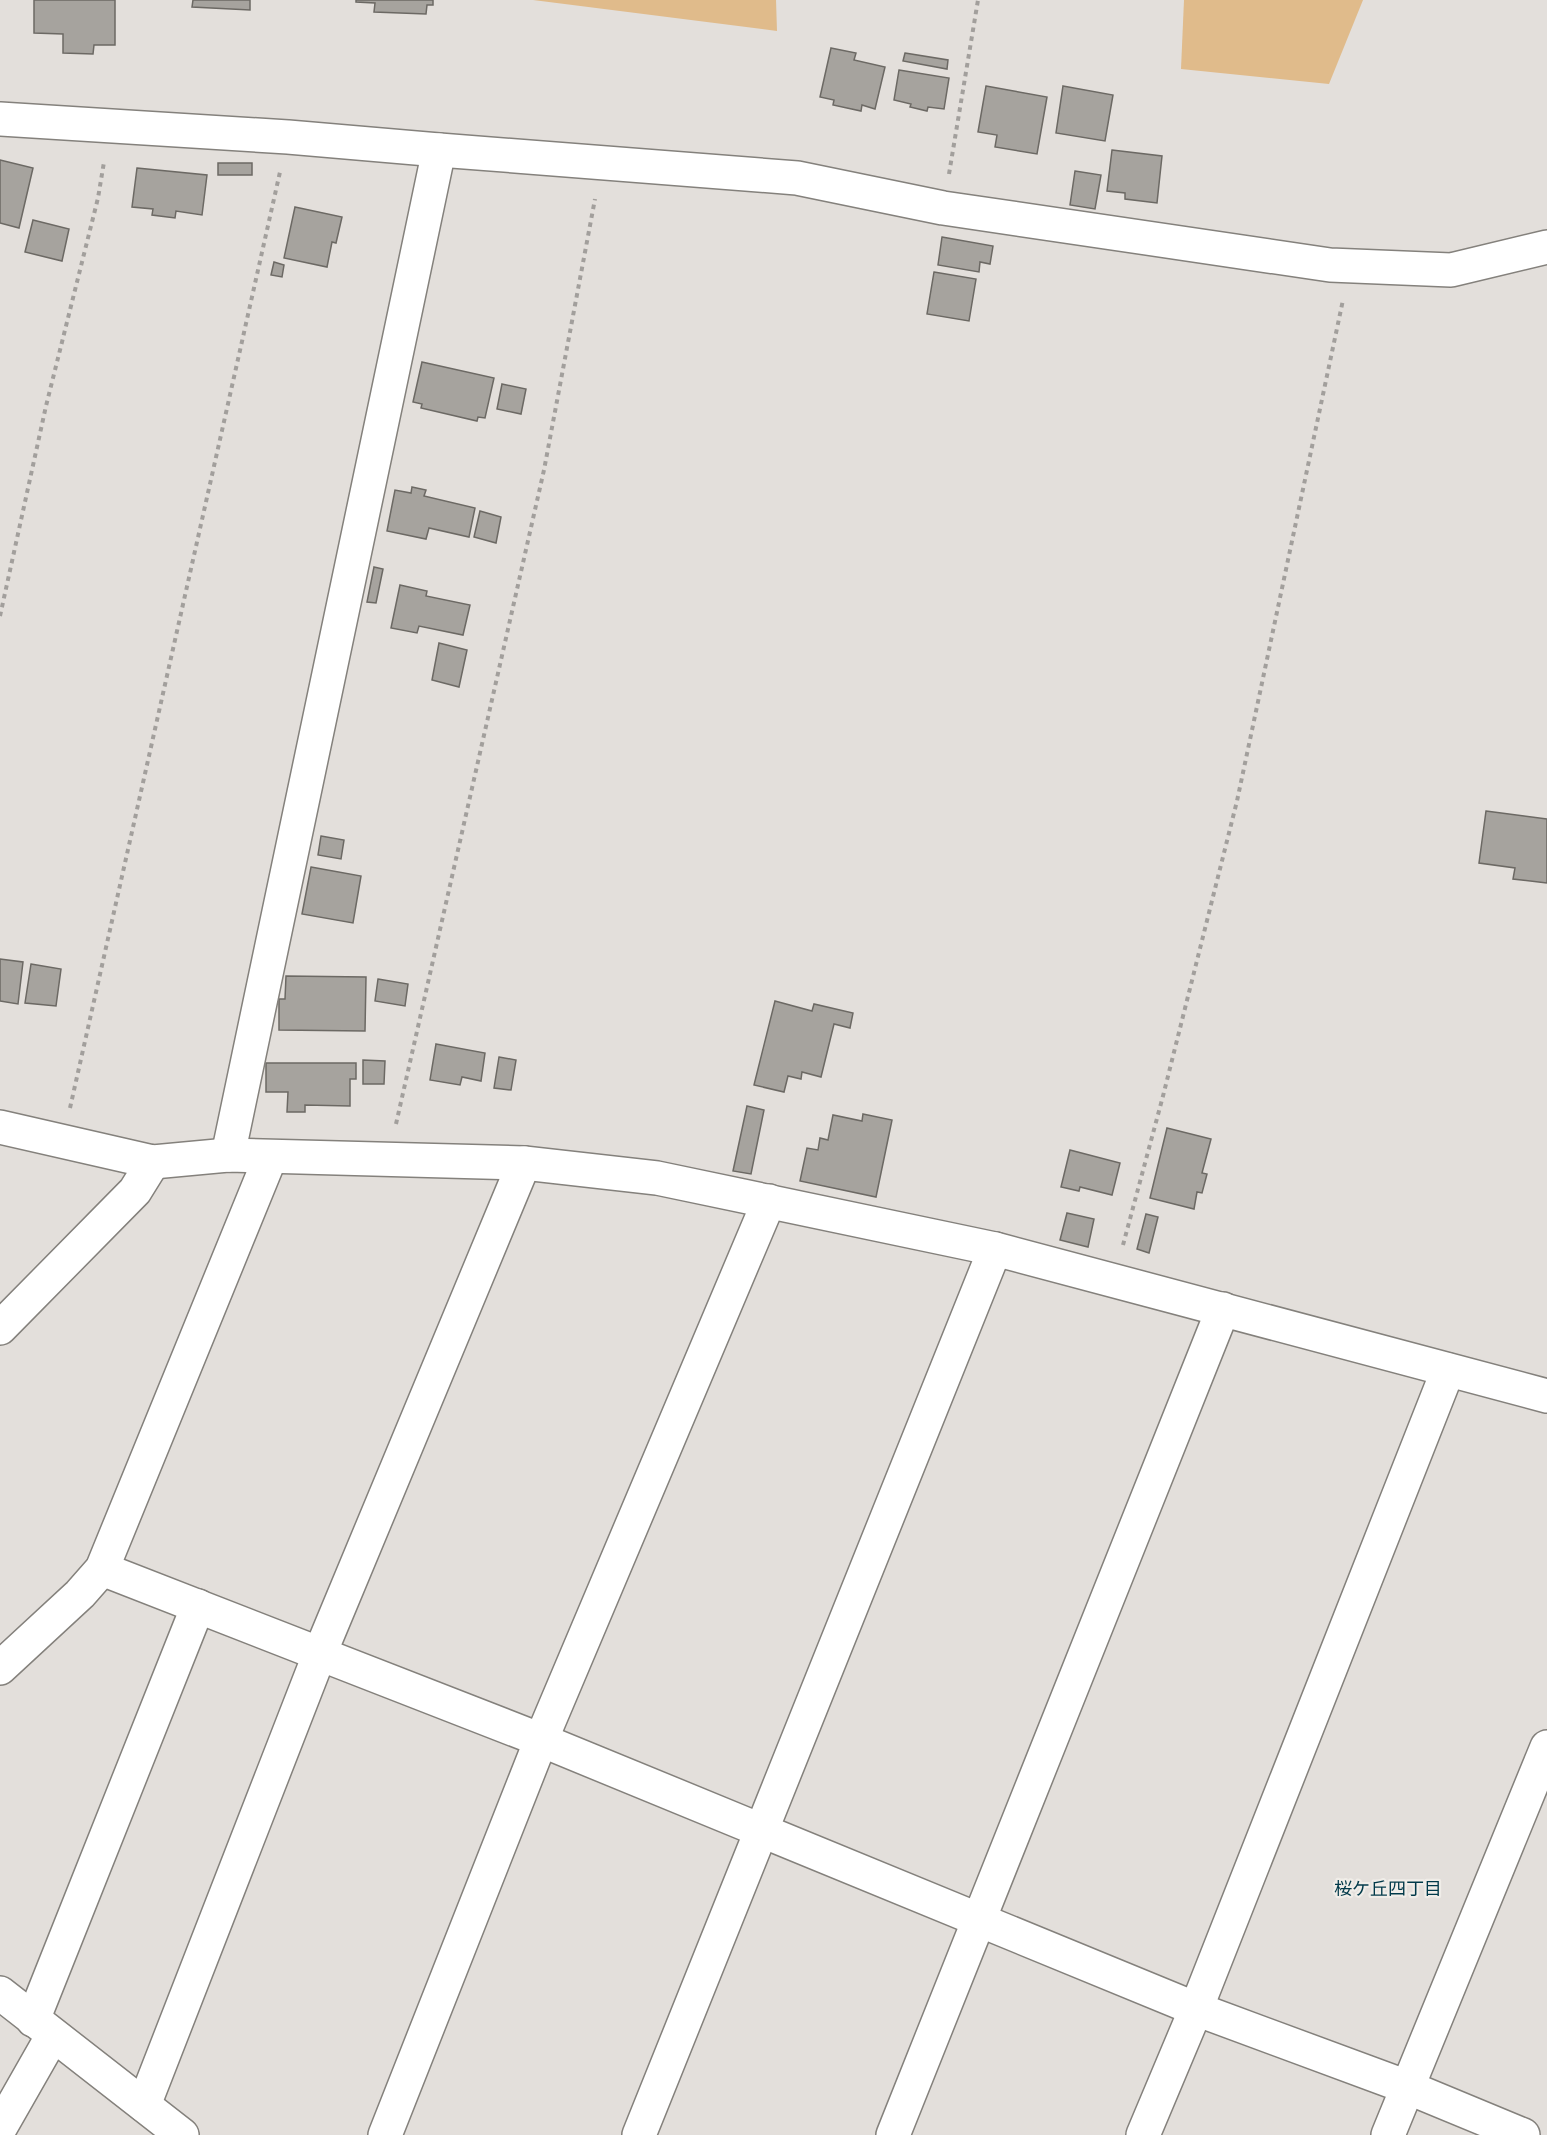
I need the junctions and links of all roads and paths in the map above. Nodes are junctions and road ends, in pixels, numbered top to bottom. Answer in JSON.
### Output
{"nodes":[{"id":1,"x":978,"y":0,"type":"edge"},
{"id":2,"x":0,"y":119,"type":"edge"},
{"id":3,"x":110,"y":126,"type":"junction"},
{"id":4,"x":288,"y":136,"type":"junction"},
{"id":5,"x":438,"y":150,"type":"junction"},
{"id":6,"x":602,"y":163,"type":"junction"},
{"id":7,"x":943,"y":208,"type":"junction"},
{"id":8,"x":1547,"y":247,"type":"edge"},
{"id":9,"x":1350,"y":267,"type":"junction"},
{"id":10,"x":0,"y":616,"type":"edge"},
{"id":11,"x":0,"y":1127,"type":"edge"},
{"id":12,"x":63,"y":1142,"type":"junction"},
{"id":13,"x":228,"y":1155,"type":"junction"},
{"id":14,"x":270,"y":1158,"type":"junction"},
{"id":15,"x":387,"y":1161,"type":"junction"},
{"id":16,"x":153,"y":1162,"type":"junction"},
{"id":17,"x":524,"y":1163,"type":"junction"},
{"id":18,"x":769,"y":1201,"type":"junction"},
{"id":19,"x":995,"y":1249,"type":"junction"},
{"id":20,"x":1113,"y":1280,"type":"junction"},
{"id":21,"x":1223,"y":1309,"type":"junction"},
{"id":22,"x":0,"y":1328,"type":"edge"},
{"id":23,"x":1448,"y":1370,"type":"junction"},
{"id":24,"x":1547,"y":1396,"type":"edge"},
{"id":25,"x":102,"y":1569,"type":"junction"},
{"id":26,"x":198,"y":1606,"type":"junction"},
{"id":27,"x":320,"y":1653,"type":"junction"},
{"id":28,"x":0,"y":1668,"type":"edge"},
{"id":29,"x":541,"y":1740,"type":"junction"},
{"id":30,"x":1547,"y":1747,"type":"edge"},
{"id":31,"x":762,"y":1831,"type":"junction"},
{"id":32,"x":980,"y":1921,"type":"junction"},
{"id":33,"x":0,"y":1993,"type":"edge"},
{"id":34,"x":1196,"y":2009,"type":"junction"},
{"id":35,"x":43,"y":2028,"type":"junction"},
{"id":36,"x":1407,"y":2087,"type":"junction"},
{"id":37,"x":144,"y":2105,"type":"junction"},
{"id":38,"x":0,"y":2128,"type":"edge"},
{"id":39,"x":182,"y":2135,"type":"edge"},
{"id":40,"x":385,"y":2135,"type":"edge"},
{"id":41,"x":639,"y":2135,"type":"edge"},
{"id":42,"x":893,"y":2135,"type":"edge"},
{"id":43,"x":1143,"y":2135,"type":"edge"},
{"id":44,"x":1388,"y":2135,"type":"edge"},
{"id":45,"x":1523,"y":2135,"type":"edge"}],
"edges":[{"from":1,"to":7,"type":"path"},
{"from":2,"to":3,"type":"street"},
{"from":3,"to":4,"type":"street"},
{"from":3,"to":10,"type":"path"},
{"from":4,"to":5,"type":"street"},
{"from":4,"to":12,"type":"path"},
{"from":5,"to":6,"type":"street"},
{"from":5,"to":13,"type":"street"},
{"from":6,"to":7,"type":"street"},
{"from":6,"to":15,"type":"path"},
{"from":7,"to":9,"type":"street"},
{"from":8,"to":9,"type":"street"},
{"from":9,"to":20,"type":"path"},
{"from":11,"to":12,"type":"street"},
{"from":12,"to":16,"type":"street"},
{"from":13,"to":14,"type":"street"},
{"from":13,"to":16,"type":"street"},
{"from":14,"to":15,"type":"street"},
{"from":14,"to":25,"type":"street"},
{"from":15,"to":17,"type":"street"},
{"from":16,"to":22,"type":"street"},
{"from":17,"to":18,"type":"street"},
{"from":17,"to":27,"type":"street"},
{"from":18,"to":19,"type":"street"},
{"from":18,"to":29,"type":"street"},
{"from":19,"to":20,"type":"street"},
{"from":19,"to":31,"type":"street"},
{"from":20,"to":21,"type":"street"},
{"from":21,"to":23,"type":"street"},
{"from":21,"to":32,"type":"street"},
{"from":23,"to":24,"type":"street"},
{"from":23,"to":34,"type":"street"},
{"from":25,"to":26,"type":"street"},
{"from":25,"to":28,"type":"street"},
{"from":26,"to":27,"type":"street"},
{"from":26,"to":35,"type":"street"},
{"from":27,"to":29,"type":"street"},
{"from":27,"to":37,"type":"street"},
{"from":29,"to":31,"type":"street"},
{"from":29,"to":40,"type":"street"},
{"from":30,"to":36,"type":"street"},
{"from":31,"to":32,"type":"street"},
{"from":31,"to":41,"type":"street"},
{"from":32,"to":34,"type":"street"},
{"from":32,"to":42,"type":"street"},
{"from":33,"to":35,"type":"street"},
{"from":34,"to":36,"type":"street"},
{"from":34,"to":43,"type":"street"},
{"from":35,"to":37,"type":"street"},
{"from":35,"to":38,"type":"street"},
{"from":36,"to":44,"type":"street"},
{"from":36,"to":45,"type":"street"},
{"from":37,"to":39,"type":"street"}]}
